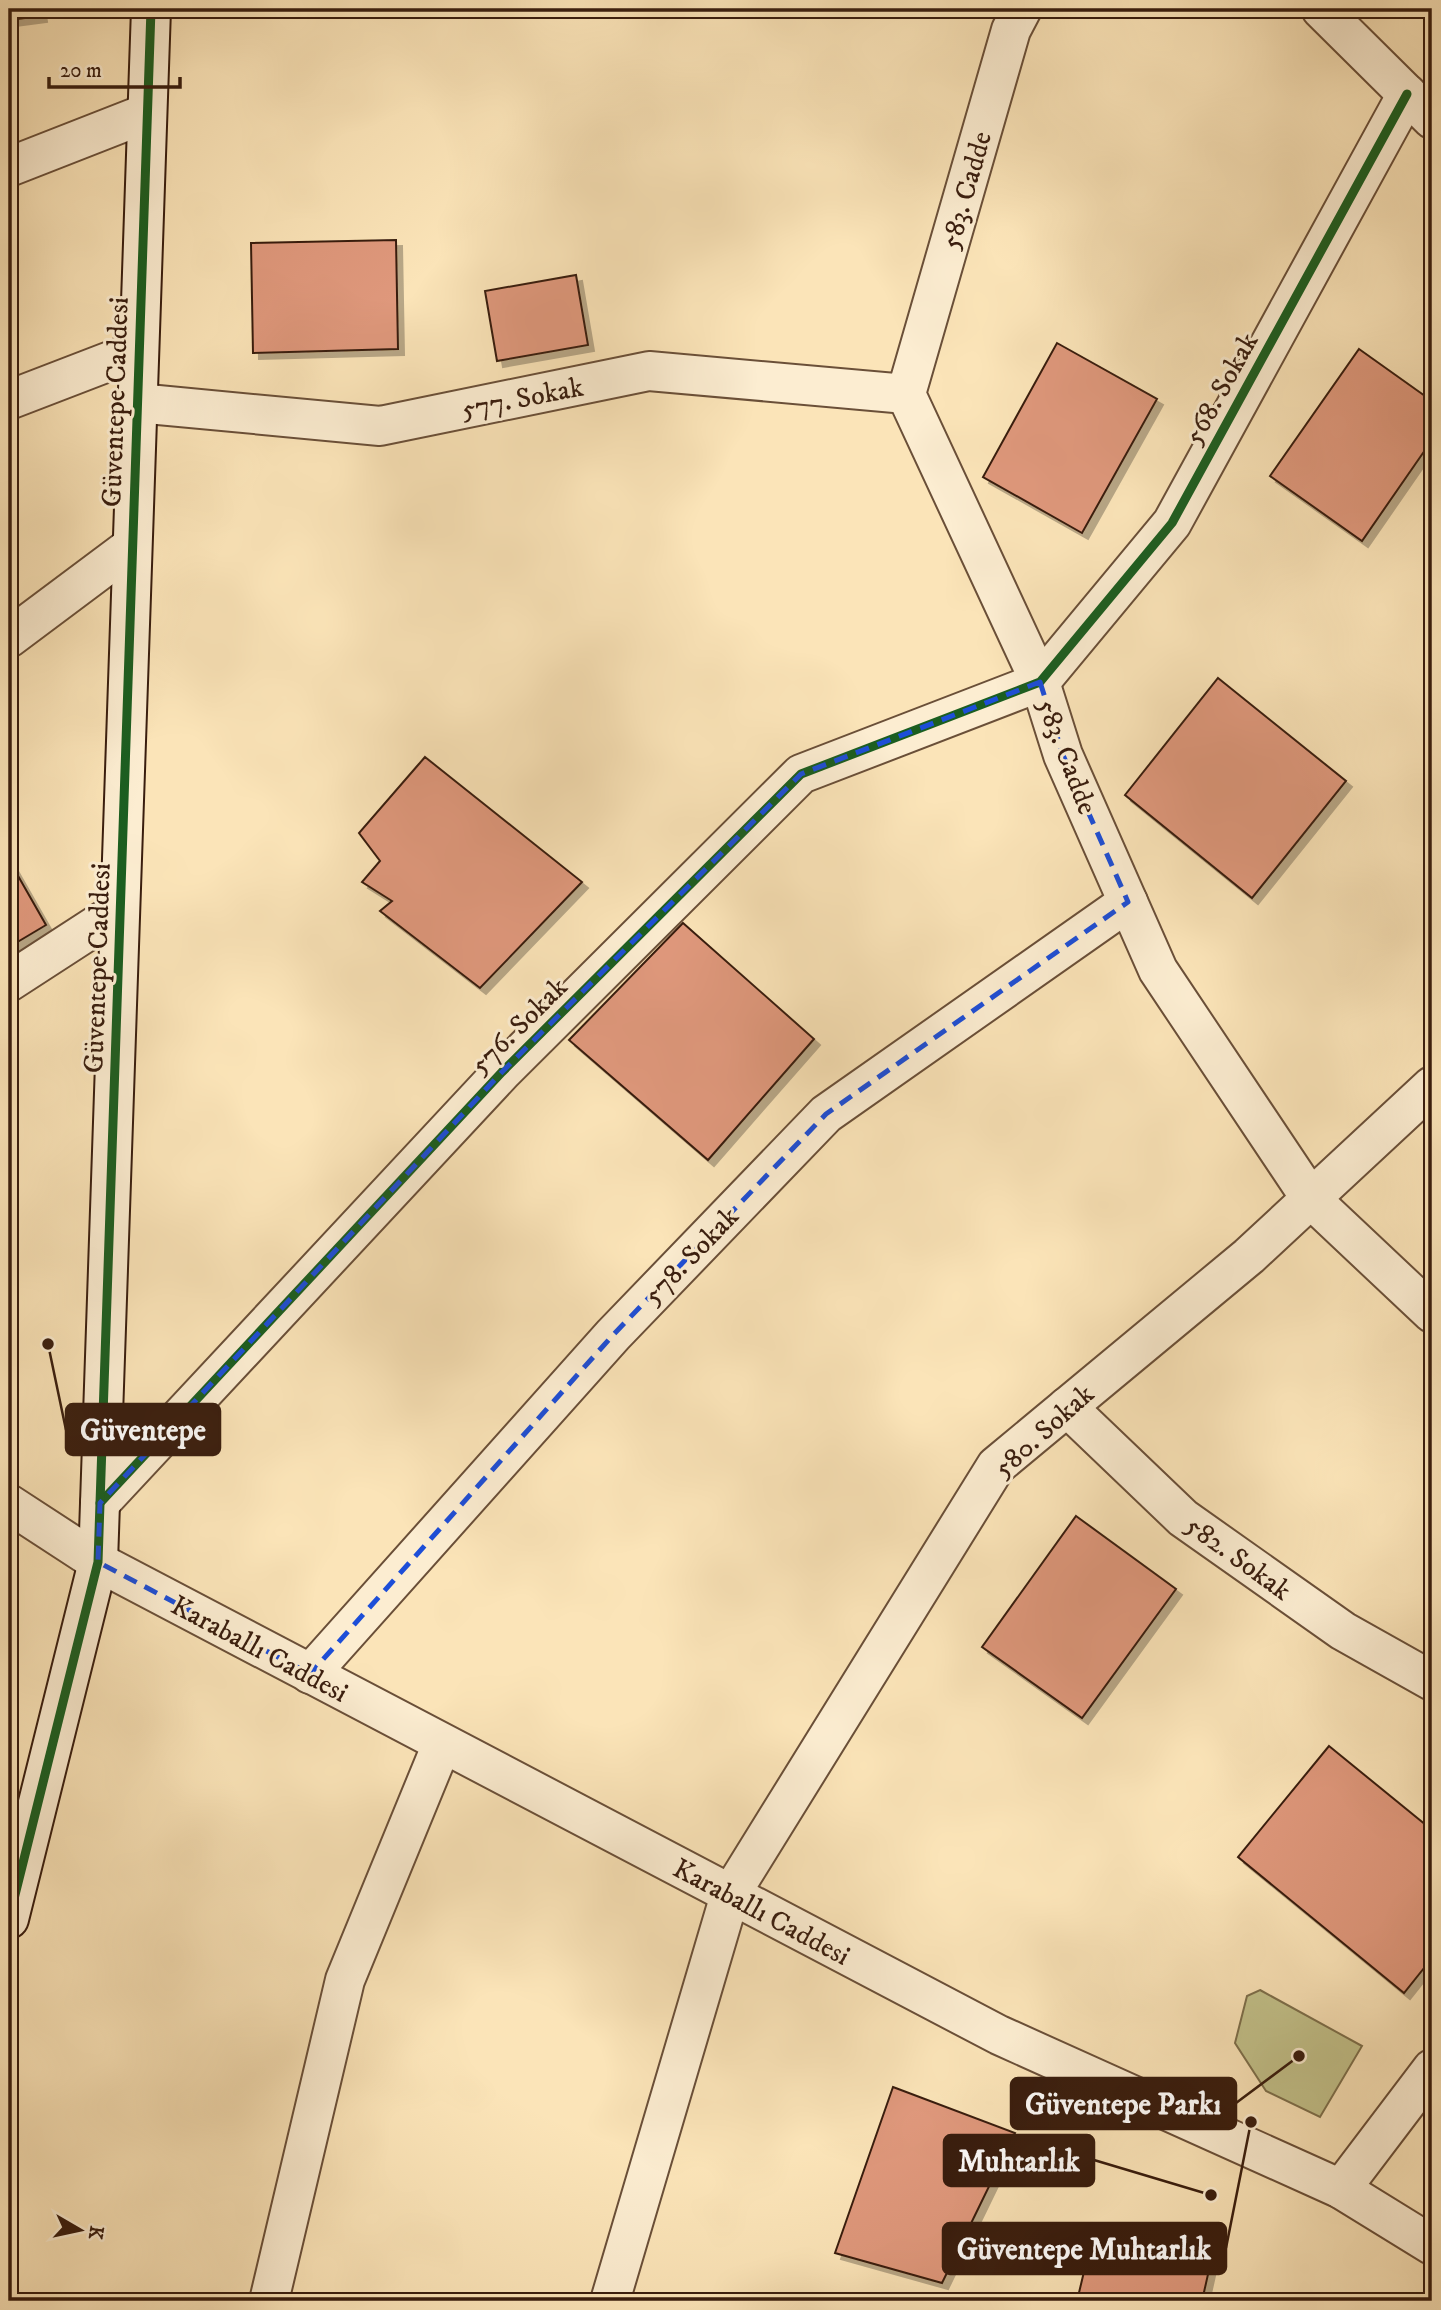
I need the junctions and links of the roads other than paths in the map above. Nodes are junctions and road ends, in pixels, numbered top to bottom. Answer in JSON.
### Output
{"nodes":[{"id":1,"x":151,"y":9,"type":"edge"},
{"id":2,"x":1022,"y":9,"type":"edge"},
{"id":3,"x":1321,"y":9,"type":"edge"},
{"id":4,"x":1420,"y":106,"type":"edge"},
{"id":5,"x":147,"y":114,"type":"junction"},
{"id":6,"x":9,"y":167,"type":"edge"},
{"id":7,"x":139,"y":350,"type":"junction"},
{"id":8,"x":906,"y":394,"type":"junction"},
{"id":9,"x":9,"y":400,"type":"edge"},
{"id":10,"x":137,"y":403,"type":"junction"},
{"id":11,"x":132,"y":546,"type":"junction"},
{"id":12,"x":9,"y":638,"type":"edge"},
{"id":13,"x":1040,"y":682,"type":"junction"},
{"id":14,"x":1128,"y":902,"type":"junction"},
{"id":15,"x":120,"y":910,"type":"junction"},
{"id":16,"x":9,"y":982,"type":"edge"},
{"id":17,"x":1432,"y":1086,"type":"edge"},
{"id":18,"x":1311,"y":1199,"type":"junction"},
{"id":19,"x":1432,"y":1313,"type":"edge"},
{"id":20,"x":1067,"y":1407,"type":"junction"},
{"id":21,"x":100,"y":1503,"type":"junction"},
{"id":22,"x":9,"y":1504,"type":"edge"},
{"id":23,"x":98,"y":1562,"type":"junction"},
{"id":24,"x":310,"y":1674,"type":"junction"},
{"id":25,"x":1432,"y":1681,"type":"edge"},
{"id":26,"x":442,"y":1744,"type":"junction"},
{"id":27,"x":730,"y":1895,"type":"junction"},
{"id":28,"x":9,"y":1919,"type":"edge"},
{"id":29,"x":1432,"y":2069,"type":"edge"},
{"id":30,"x":1341,"y":2189,"type":"junction"},
{"id":31,"x":1432,"y":2245,"type":"edge"},
{"id":32,"x":268,"y":2301,"type":"edge"},
{"id":33,"x":610,"y":2301,"type":"edge"}],
"edges":[{"from":1,"to":5,"type":"street","name":"Güventepe Caddesi"},
{"from":2,"to":8,"type":"street","name":"583. Cadde"},
{"from":3,"to":4,"type":"street"},
{"from":4,"to":13,"type":"street","name":"568. Sokak"},
{"from":5,"to":6,"type":"street"},
{"from":5,"to":7,"type":"street","name":"Güventepe Caddesi"},
{"from":7,"to":9,"type":"street"},
{"from":7,"to":10,"type":"street","name":"Güventepe Caddesi"},
{"from":8,"to":10,"type":"street","name":"577. Sokak"},
{"from":8,"to":13,"type":"street","name":"583. Cadde"},
{"from":10,"to":11,"type":"street","name":"Güventepe Caddesi"},
{"from":11,"to":12,"type":"street"},
{"from":11,"to":15,"type":"street","name":"Güventepe Caddesi"},
{"from":13,"to":14,"type":"street","name":"583. Cadde"},
{"from":13,"to":21,"type":"street","name":"576. Sokak"},
{"from":14,"to":18,"type":"street","name":"583. Cadde"},
{"from":14,"to":24,"type":"street","name":"578. Sokak"},
{"from":15,"to":16,"type":"street"},
{"from":15,"to":21,"type":"street","name":"Güventepe Caddesi"},
{"from":17,"to":18,"type":"street","name":"580. Sokak"},
{"from":18,"to":19,"type":"street","name":"583. Cadde"},
{"from":18,"to":20,"type":"street","name":"580. Sokak"},
{"from":20,"to":25,"type":"street","name":"582. Sokak"},
{"from":20,"to":27,"type":"street","name":"580. Sokak"},
{"from":21,"to":23,"type":"street","name":"Güventepe Caddesi"},
{"from":22,"to":23,"type":"street","name":"Karaballı Caddesi"},
{"from":23,"to":24,"type":"street","name":"Karaballı Caddesi"},
{"from":23,"to":28,"type":"street","name":"Güventepe Caddesi"},
{"from":24,"to":26,"type":"street","name":"Karaballı Caddesi"},
{"from":26,"to":27,"type":"street","name":"Karaballı Caddesi"},
{"from":26,"to":32,"type":"street"},
{"from":27,"to":30,"type":"street","name":"Karaballı Caddesi"},
{"from":27,"to":33,"type":"street","name":"580. Sokak"},
{"from":29,"to":30,"type":"street"},
{"from":30,"to":31,"type":"street","name":"Karaballı Caddesi"}]}
